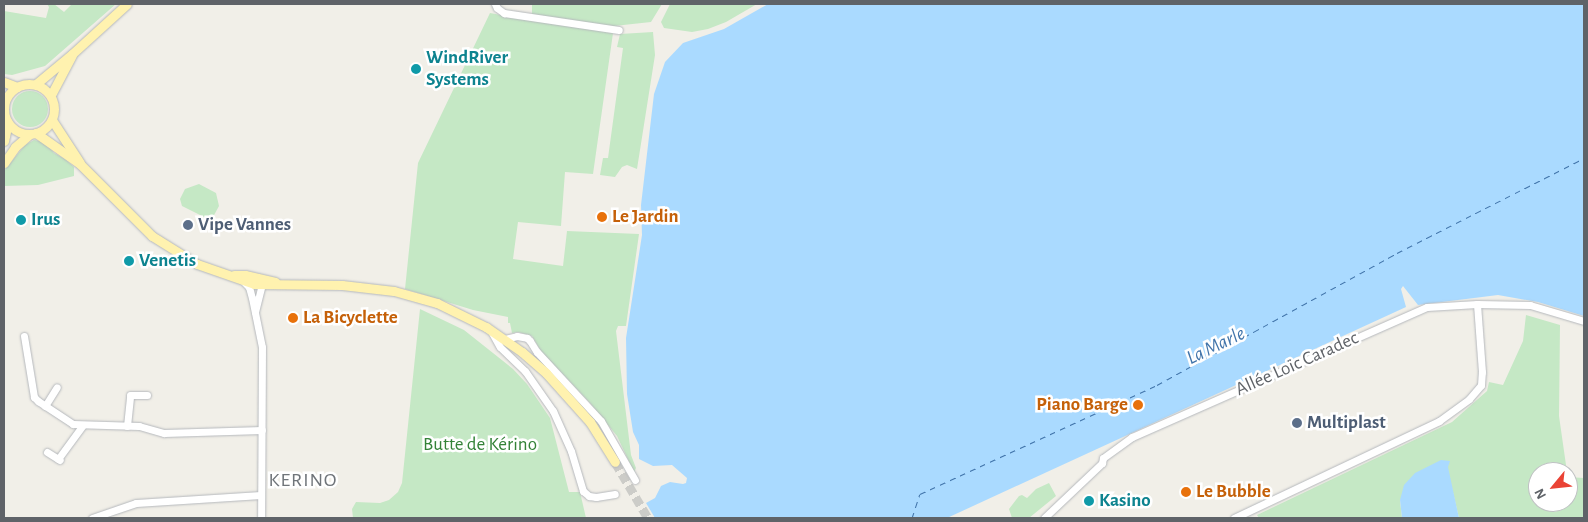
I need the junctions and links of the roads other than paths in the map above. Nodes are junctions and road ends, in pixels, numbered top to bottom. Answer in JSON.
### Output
{"nodes":[{"id":1,"x":127,"y":4,"type":"edge"},
{"id":2,"x":495,"y":4,"type":"edge"},
{"id":3,"x":619,"y":30,"type":"dead end"},
{"id":4,"x":72,"y":54,"type":"junction"},
{"id":5,"x":4,"y":82,"type":"edge"},
{"id":6,"x":36,"y":84,"type":"junction"},
{"id":7,"x":17,"y":86,"type":"junction"},
{"id":8,"x":51,"y":95,"type":"junction"},
{"id":9,"x":4,"y":102,"type":"edge"},
{"id":10,"x":52,"y":120,"type":"junction"},
{"id":11,"x":8,"y":122,"type":"junction"},
{"id":12,"x":33,"y":134,"type":"junction"},
{"id":13,"x":4,"y":141,"type":"edge"},
{"id":14,"x":4,"y":163,"type":"edge"},
{"id":15,"x":80,"y":164,"type":"junction"},
{"id":16,"x":226,"y":275,"type":"junction"},
{"id":17,"x":244,"y":282,"type":"junction"},
{"id":18,"x":262,"y":282,"type":"junction"},
{"id":19,"x":1477,"y":304,"type":"junction"},
{"id":20,"x":256,"y":312,"type":"junction"},
{"id":21,"x":1584,"y":321,"type":"edge"},
{"id":22,"x":490,"y":330,"type":"junction"},
{"id":23,"x":24,"y":336,"type":"dead end"},
{"id":24,"x":505,"y":339,"type":"junction"},
{"id":25,"x":57,"y":387,"type":"dead end"},
{"id":26,"x":147,"y":395,"type":"dead end"},
{"id":27,"x":45,"y":406,"type":"junction"},
{"id":28,"x":83,"y":426,"type":"junction"},
{"id":29,"x":128,"y":426,"type":"junction"},
{"id":30,"x":262,"y":430,"type":"junction"},
{"id":31,"x":47,"y":452,"type":"dead end"},
{"id":32,"x":615,"y":462,"type":"tunnel mouth"},
{"id":33,"x":635,"y":480,"type":"dead end"},
{"id":34,"x":615,"y":494,"type":"dead end"},
{"id":35,"x":261,"y":495,"type":"junction"},
{"id":36,"x":92,"y":518,"type":"edge"},
{"id":37,"x":261,"y":518,"type":"edge"},
{"id":38,"x":1044,"y":518,"type":"edge"},
{"id":39,"x":1234,"y":518,"type":"edge"}],
"edges":[{"from":1,"to":4,"type":"main road"},
{"from":2,"to":3,"type":"street"},
{"from":4,"to":6,"type":"main road"},
{"from":4,"to":8,"type":"main road"},
{"from":5,"to":7,"type":"main road"},
{"from":6,"to":7,"type":"main road"},
{"from":6,"to":8,"type":"main road"},
{"from":7,"to":9,"type":"main road"},
{"from":8,"to":10,"type":"main road"},
{"from":9,"to":11,"type":"main road"},
{"from":10,"to":12,"type":"main road"},
{"from":10,"to":15,"type":"main road"},
{"from":11,"to":12,"type":"main road"},
{"from":11,"to":13,"type":"main road"},
{"from":12,"to":14,"type":"main road"},
{"from":12,"to":15,"type":"main road"},
{"from":15,"to":16,"type":"main road"},
{"from":16,"to":17,"type":"main road"},
{"from":16,"to":18,"type":"main road"},
{"from":17,"to":18,"type":"main road"},
{"from":17,"to":20,"type":"street"},
{"from":18,"to":20,"type":"street"},
{"from":18,"to":22,"type":"main road"},
{"from":19,"to":21,"type":"street","name":"Allée Loïc Caradec"},
{"from":19,"to":38,"type":"street","name":"Allée Loïc Caradec"},
{"from":19,"to":39,"type":"street"},
{"from":20,"to":30,"type":"street"},
{"from":22,"to":24,"type":"main road"},
{"from":22,"to":34,"type":"street"},
{"from":23,"to":27,"type":"street"},
{"from":24,"to":32,"type":"main road"},
{"from":24,"to":33,"type":"street"},
{"from":25,"to":27,"type":"street"},
{"from":26,"to":29,"type":"street"},
{"from":27,"to":28,"type":"street"},
{"from":28,"to":29,"type":"street"},
{"from":28,"to":31,"type":"street"},
{"from":29,"to":30,"type":"street"},
{"from":30,"to":35,"type":"street"},
{"from":35,"to":36,"type":"street"},
{"from":35,"to":37,"type":"street"}]}
